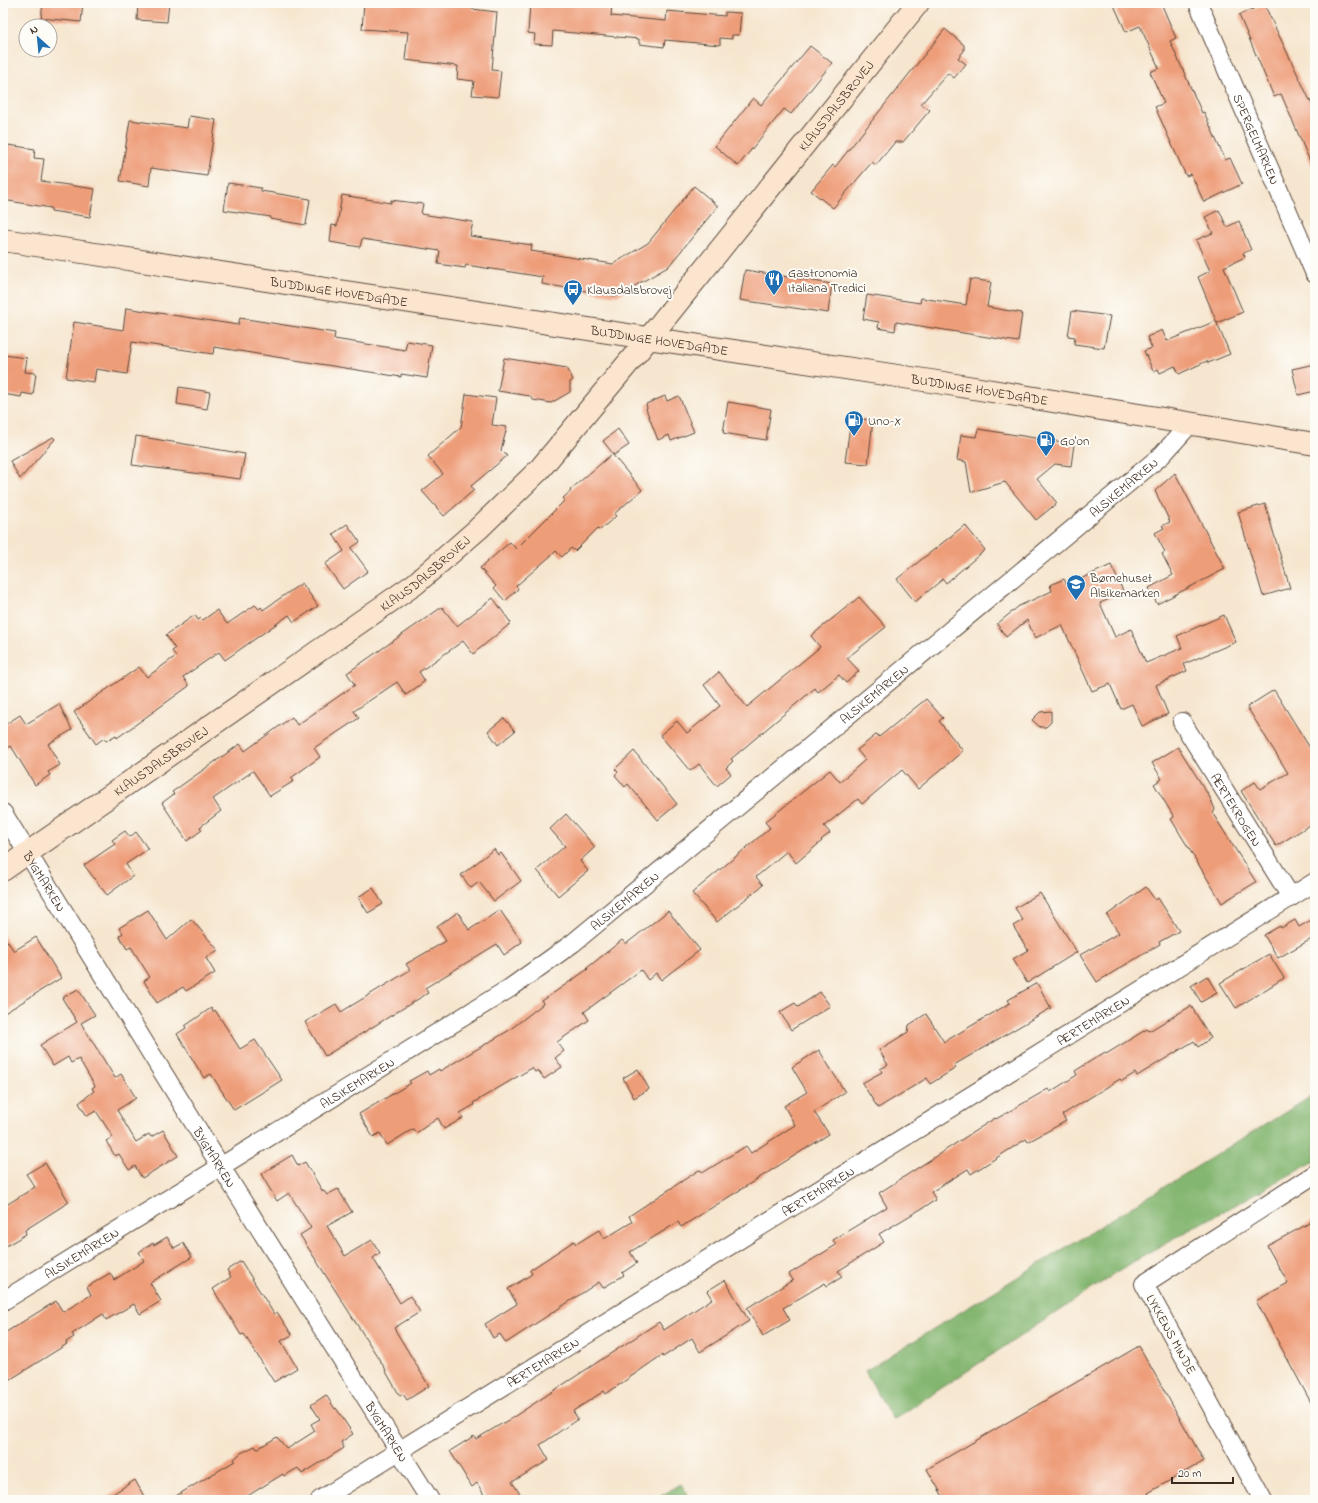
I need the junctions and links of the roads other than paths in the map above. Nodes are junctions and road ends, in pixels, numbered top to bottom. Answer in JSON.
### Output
{"nodes":[{"id":1,"x":918,"y":3,"type":"edge"},
{"id":2,"x":1198,"y":3,"type":"edge"},
{"id":3,"x":3,"y":240,"type":"edge"},
{"id":4,"x":1315,"y":274,"type":"edge"},
{"id":5,"x":649,"y":338,"type":"junction"},
{"id":6,"x":1190,"y":424,"type":"junction"},
{"id":7,"x":1315,"y":444,"type":"edge"},
{"id":8,"x":1182,"y":722,"type":"dead end"},
{"id":9,"x":3,"y":813,"type":"edge"},
{"id":10,"x":28,"y":853,"type":"junction"},
{"id":11,"x":3,"y":870,"type":"edge"},
{"id":12,"x":1315,"y":882,"type":"edge"},
{"id":13,"x":1291,"y":897,"type":"junction"},
{"id":14,"x":221,"y":1168,"type":"junction"},
{"id":15,"x":1315,"y":1174,"type":"edge"},
{"id":16,"x":3,"y":1301,"type":"edge"},
{"id":17,"x":398,"y":1452,"type":"junction"},
{"id":18,"x":320,"y":1500,"type":"edge"},
{"id":19,"x":430,"y":1500,"type":"edge"},
{"id":20,"x":1263,"y":1500,"type":"edge"}],
"edges":[{"from":1,"to":5,"type":"street","name":"KLAUSDALSBROVEJ"},
{"from":2,"to":4,"type":"street","name":"SPERGELMARKEN"},
{"from":3,"to":5,"type":"street","name":"BUDDINGE HOVEDGADE"},
{"from":5,"to":6,"type":"street","name":"BUDDINGE HOVEDGADE"},
{"from":5,"to":10,"type":"street","name":"KLAUSDALSBROVEJ"},
{"from":6,"to":7,"type":"street","name":"BUDDINGE HOVEDGADE"},
{"from":6,"to":14,"type":"street","name":"ALSIKEMARKEN"},
{"from":8,"to":13,"type":"street","name":"ÆRTEKROGEN"},
{"from":9,"to":10,"type":"street","name":"BYGMARKEN"},
{"from":10,"to":11,"type":"street","name":"KLAUSDALSBROVEJ"},
{"from":10,"to":14,"type":"street","name":"BYGMARKEN"},
{"from":12,"to":13,"type":"street","name":"ÆRTEMARKEN"},
{"from":13,"to":17,"type":"street","name":"ÆRTEMARKEN"},
{"from":14,"to":16,"type":"street","name":"ALSIKEMARKEN"},
{"from":14,"to":17,"type":"street","name":"BYGMARKEN"},
{"from":15,"to":20,"type":"street","name":"LYKKENS MINDE"},
{"from":17,"to":18,"type":"street","name":"ÆRTEMARKEN"},
{"from":17,"to":19,"type":"street","name":"BYGMARKEN"}]}
